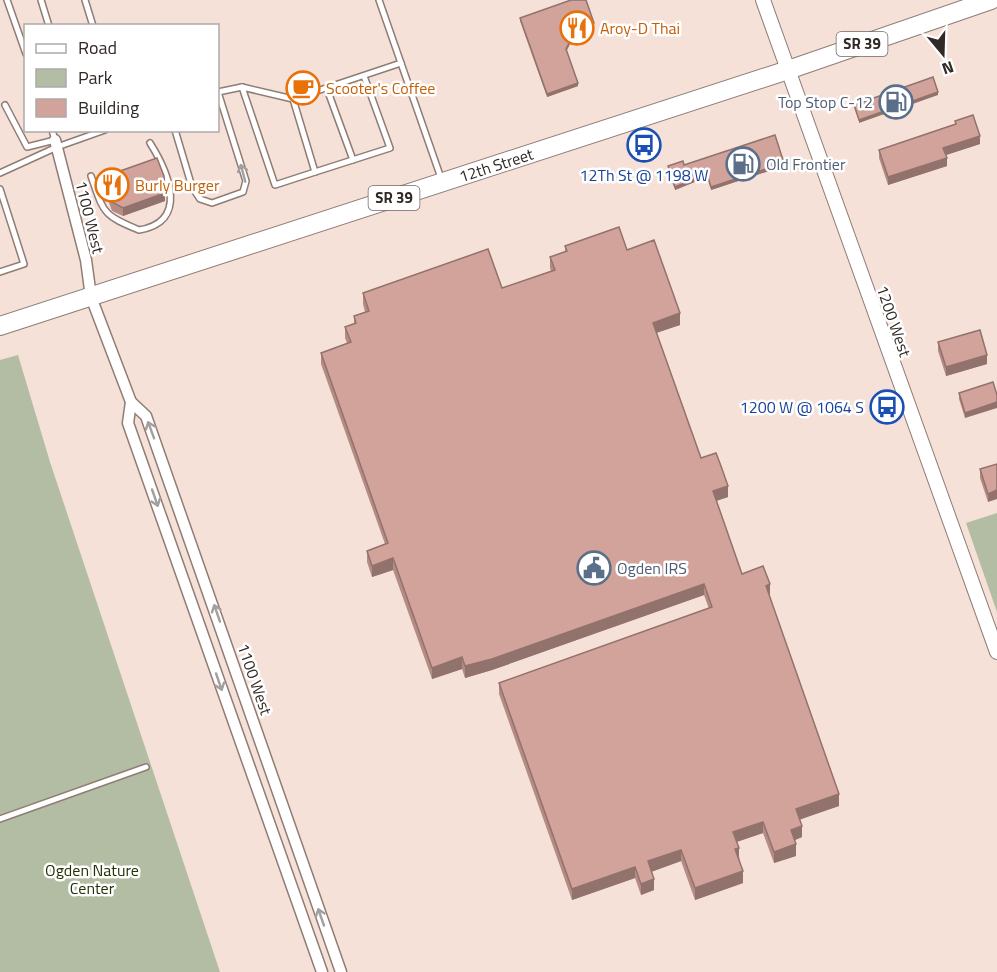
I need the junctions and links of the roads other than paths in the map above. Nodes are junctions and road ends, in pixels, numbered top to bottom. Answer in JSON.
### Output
{"nodes":[{"id":1,"x":7,"y":0,"type":"edge"},
{"id":2,"x":41,"y":0,"type":"edge"},
{"id":3,"x":85,"y":0,"type":"edge"},
{"id":4,"x":379,"y":0,"type":"edge"},
{"id":5,"x":763,"y":0,"type":"edge"},
{"id":6,"x":991,"y":0,"type":"edge"},
{"id":7,"x":48,"y":24,"type":"edge"},
{"id":8,"x":92,"y":24,"type":"edge"},
{"id":9,"x":24,"y":48,"type":"edge"},
{"id":10,"x":401,"y":63,"type":"junction"},
{"id":11,"x":788,"y":70,"type":"junction"},
{"id":12,"x":364,"y":76,"type":"junction"},
{"id":13,"x":242,"y":87,"type":"junction"},
{"id":14,"x":327,"y":89,"type":"junction"},
{"id":15,"x":219,"y":93,"type":"edge"},
{"id":16,"x":219,"y":96,"type":"edge"},
{"id":17,"x":293,"y":99,"type":"junction"},
{"id":18,"x":1,"y":106,"type":"edge"},
{"id":19,"x":83,"y":132,"type":"edge"},
{"id":20,"x":99,"y":132,"type":"edge"},
{"id":21,"x":176,"y":132,"type":"edge"},
{"id":22,"x":84,"y":137,"type":"junction"},
{"id":23,"x":54,"y":139,"type":"edge"},
{"id":24,"x":150,"y":143,"type":"dead end"},
{"id":25,"x":353,"y":160,"type":"junction"},
{"id":26,"x":315,"y":172,"type":"junction"},
{"id":27,"x":0,"y":173,"type":"edge"},
{"id":28,"x":91,"y":176,"type":"dead end"},
{"id":29,"x":442,"y":182,"type":"junction"},
{"id":30,"x":0,"y":189,"type":"edge"},
{"id":31,"x":0,"y":272,"type":"edge"},
{"id":32,"x":90,"y":297,"type":"junction"},
{"id":33,"x":0,"y":326,"type":"edge"},
{"id":34,"x":131,"y":402,"type":"junction"},
{"id":35,"x":160,"y":453,"type":"junction"},
{"id":36,"x":141,"y":459,"type":"junction"},
{"id":37,"x":997,"y":652,"type":"edge"},
{"id":38,"x":146,"y":767,"type":"dead end"},
{"id":39,"x":0,"y":819,"type":"edge"},
{"id":40,"x":322,"y":972,"type":"edge"},
{"id":41,"x":341,"y":972,"type":"edge"}],
"edges":[{"from":1,"to":9,"type":"lane"},
{"from":2,"to":7,"type":"lane"},
{"from":3,"to":8,"type":"lane"},
{"from":4,"to":10,"type":"lane"},
{"from":5,"to":11,"type":"street","name":"1200 West"},
{"from":6,"to":11,"type":"main road","name":"12th Street","number":"SR 39"},
{"from":10,"to":12,"type":"lane"},
{"from":10,"to":29,"type":"lane"},
{"from":11,"to":29,"type":"main road","name":"12th Street","number":"SR 39"},
{"from":11,"to":37,"type":"street","name":"1200 West"},
{"from":12,"to":14,"type":"lane"},
{"from":12,"to":25,"type":"lane"},
{"from":13,"to":15,"type":"lane"},
{"from":13,"to":17,"type":"lane"},
{"from":13,"to":26,"type":"lane"},
{"from":14,"to":17,"type":"lane"},
{"from":14,"to":25,"type":"lane"},
{"from":21,"to":16,"type":"lane","one_way":true},
{"from":17,"to":26,"type":"lane"},
{"from":18,"to":23,"type":"lane"},
{"from":19,"to":22,"type":"lane"},
{"from":20,"to":22,"type":"lane"},
{"from":22,"to":23,"type":"lane"},
{"from":23,"to":27,"type":"lane"},
{"from":23,"to":32,"type":"street","name":"1100 West"},
{"from":24,"to":28,"type":"lane"},
{"from":25,"to":26,"type":"lane"},
{"from":29,"to":32,"type":"main road","name":"12th Street","number":"SR 39"},
{"from":30,"to":31,"type":"lane"},
{"from":32,"to":33,"type":"main road","name":"12th Street","number":"SR 39"},
{"from":32,"to":34,"type":"street","name":"1100 West"},
{"from":35,"to":34,"type":"street","name":"1100 West","one_way":true},
{"from":34,"to":36,"type":"street","name":"1100 West"},
{"from":35,"to":36,"type":"street"},
{"from":41,"to":35,"type":"street","name":"1100 West","one_way":true},
{"from":36,"to":40,"type":"street","name":"1100 West","one_way":true},
{"from":38,"to":39,"type":"lane"}]}
